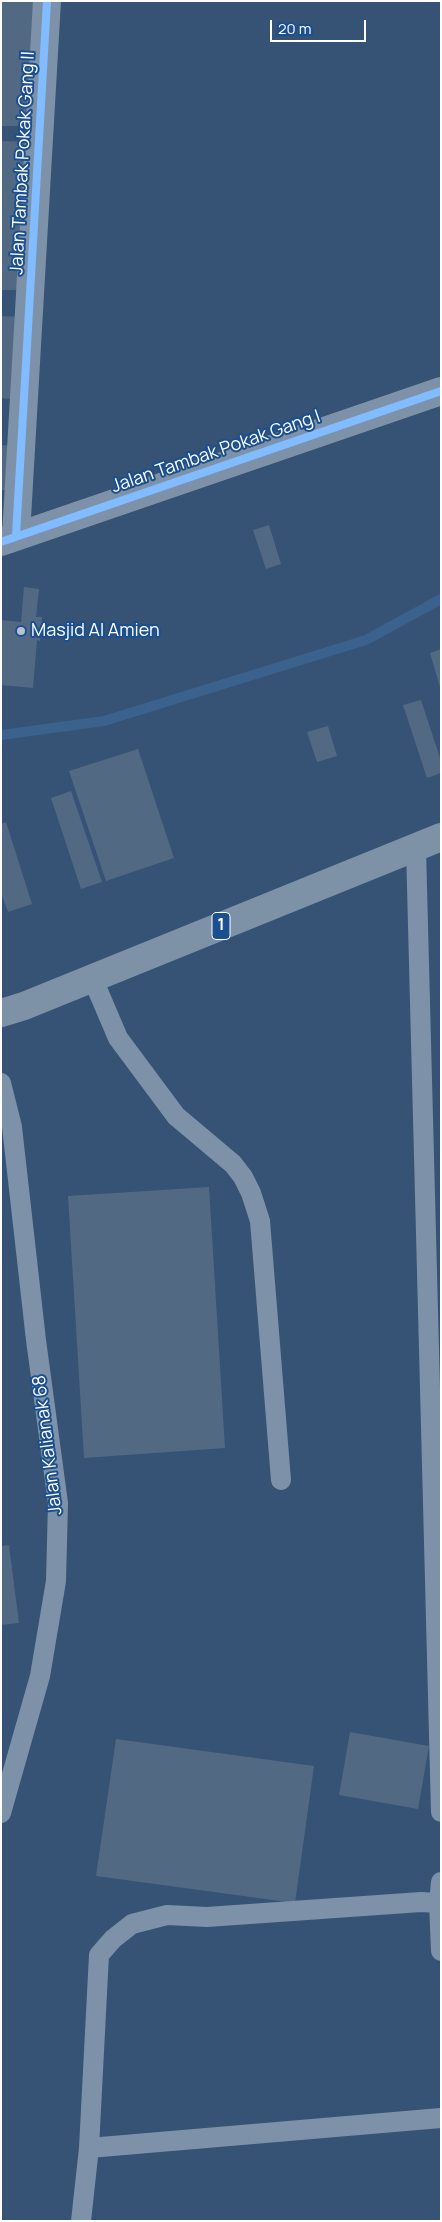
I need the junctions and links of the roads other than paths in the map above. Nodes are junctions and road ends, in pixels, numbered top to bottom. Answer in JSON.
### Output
{"nodes":[{"id":1,"x":47,"y":1,"type":"edge"},
{"id":2,"x":441,"y":391,"type":"edge"},
{"id":3,"x":9,"y":539,"type":"edge"},
{"id":4,"x":441,"y":838,"type":"edge"},
{"id":5,"x":416,"y":848,"type":"junction"},
{"id":6,"x":92,"y":977,"type":"junction"},
{"id":7,"x":1,"y":1013,"type":"edge"},
{"id":8,"x":1,"y":1083,"type":"edge"},
{"id":9,"x":281,"y":1480,"type":"dead end"},
{"id":10,"x":441,"y":1812,"type":"edge"},
{"id":11,"x":1,"y":1813,"type":"edge"},
{"id":12,"x":441,"y":1882,"type":"edge"},
{"id":13,"x":439,"y":1903,"type":"junction"},
{"id":14,"x":441,"y":1951,"type":"edge"},
{"id":15,"x":441,"y":2118,"type":"edge"},
{"id":16,"x":89,"y":2148,"type":"junction"},
{"id":17,"x":82,"y":2221,"type":"edge"}],
"edges":[{"from":1,"to":3,"type":"street","name":"Jalan Tambak Pokak Gang II"},
{"from":2,"to":3,"type":"street","name":"Jalan Tambak Pokak Gang I"},
{"from":4,"to":5,"type":"highway","number":"1"},
{"from":5,"to":6,"type":"highway","number":"1"},
{"from":5,"to":10,"type":"lane"},
{"from":6,"to":7,"type":"highway","number":"1"},
{"from":6,"to":9,"type":"lane"},
{"from":8,"to":11,"type":"lane","name":"Jalan Kalianak 68"},
{"from":12,"to":13,"type":"lane"},
{"from":13,"to":14,"type":"lane"},
{"from":13,"to":16,"type":"lane"},
{"from":15,"to":16,"type":"lane"},
{"from":16,"to":17,"type":"lane"}]}
